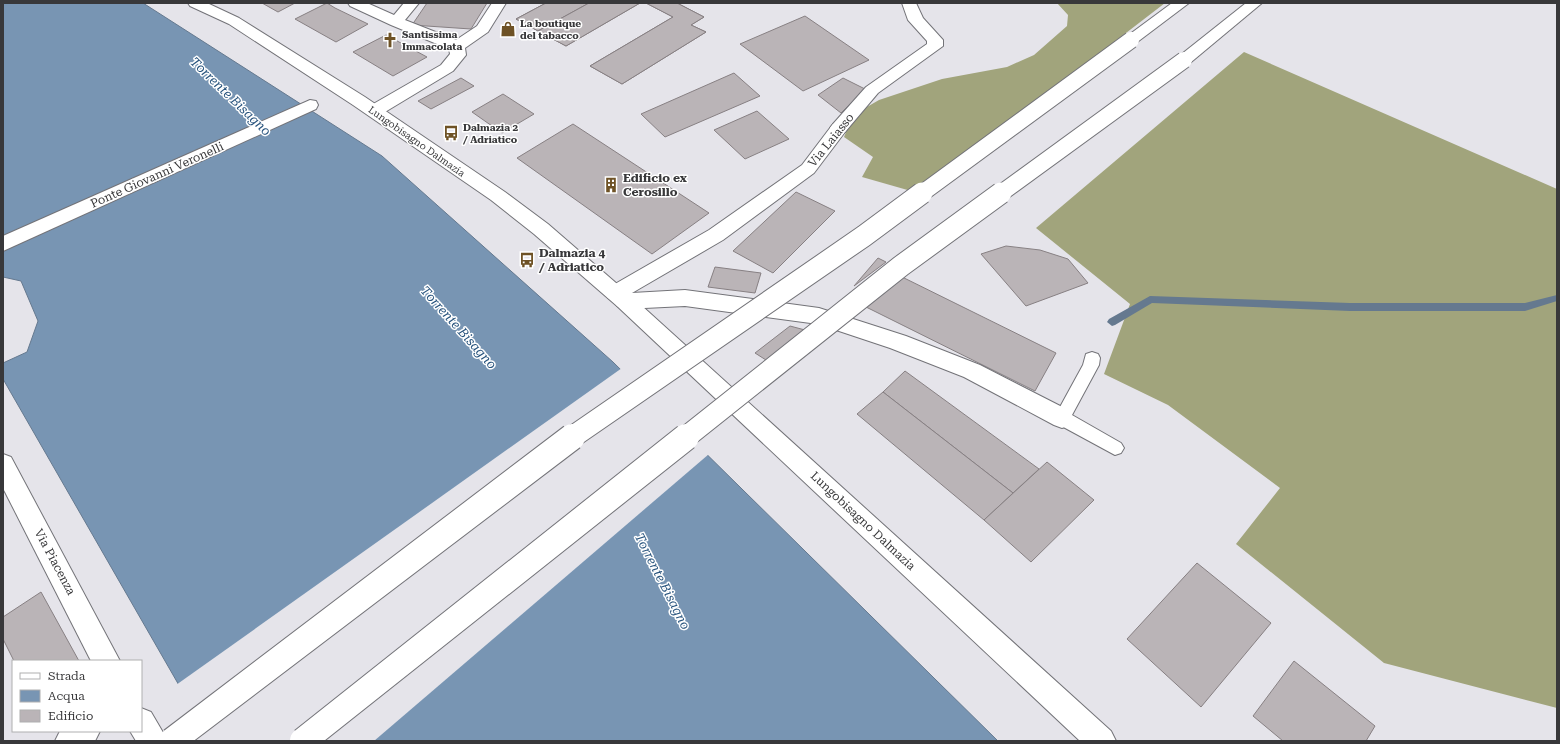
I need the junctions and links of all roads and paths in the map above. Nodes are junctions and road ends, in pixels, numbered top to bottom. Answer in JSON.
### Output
{"nodes":[{"id":1,"x":195,"y":3,"type":"edge"},
{"id":2,"x":355,"y":3,"type":"edge"},
{"id":3,"x":412,"y":3,"type":"edge"},
{"id":4,"x":499,"y":3,"type":"edge"},
{"id":5,"x":909,"y":3,"type":"edge"},
{"id":6,"x":1182,"y":3,"type":"edge"},
{"id":7,"x":1255,"y":3,"type":"edge"},
{"id":8,"x":396,"y":22,"type":"junction"},
{"id":9,"x":457,"y":46,"type":"junction"},
{"id":10,"x":310,"y":105,"type":"dead end"},
{"id":11,"x":374,"y":110,"type":"junction"},
{"id":12,"x":3,"y":244,"type":"edge"},
{"id":13,"x":619,"y":297,"type":"junction"},
{"id":14,"x":1092,"y":358,"type":"dead end"},
{"id":15,"x":1062,"y":418,"type":"junction"},
{"id":16,"x":1115,"y":448,"type":"dead end"},
{"id":17,"x":3,"y":464,"type":"edge"},
{"id":18,"x":105,"y":660,"type":"edge"},
{"id":19,"x":142,"y":724,"type":"edge"},
{"id":20,"x":84,"y":732,"type":"edge"},
{"id":21,"x":70,"y":741,"type":"edge"},
{"id":22,"x":153,"y":741,"type":"edge"},
{"id":23,"x":172,"y":741,"type":"edge"},
{"id":24,"x":303,"y":741,"type":"edge"},
{"id":25,"x":1101,"y":741,"type":"edge"}],
"edges":[{"from":1,"to":11,"type":"main road","name":"Lungobisagno Dalmazia"},
{"from":2,"to":8,"type":"main road"},
{"from":3,"to":8,"type":"main road"},
{"from":4,"to":9,"type":"main road"},
{"from":5,"to":13,"type":"main road","name":"Via Laiasso"},
{"from":6,"to":23,"type":"main road","bridge":true},
{"from":7,"to":24,"type":"main road","bridge":true},
{"from":8,"to":9,"type":"main road"},
{"from":9,"to":11,"type":"main road"},
{"from":10,"to":12,"type":"main road","name":"Ponte Giovanni Veronelli"},
{"from":11,"to":13,"type":"main road","name":"Lungobisagno Dalmazia"},
{"from":13,"to":15,"type":"main road"},
{"from":13,"to":25,"type":"main road","name":"Lungobisagno Dalmazia"},
{"from":14,"to":15,"type":"lane"},
{"from":15,"to":16,"type":"lane"},
{"from":17,"to":18,"type":"main road","name":"Via Piacenza"},
{"from":19,"to":22,"type":"main road"},
{"from":20,"to":21,"type":"main road"}]}
